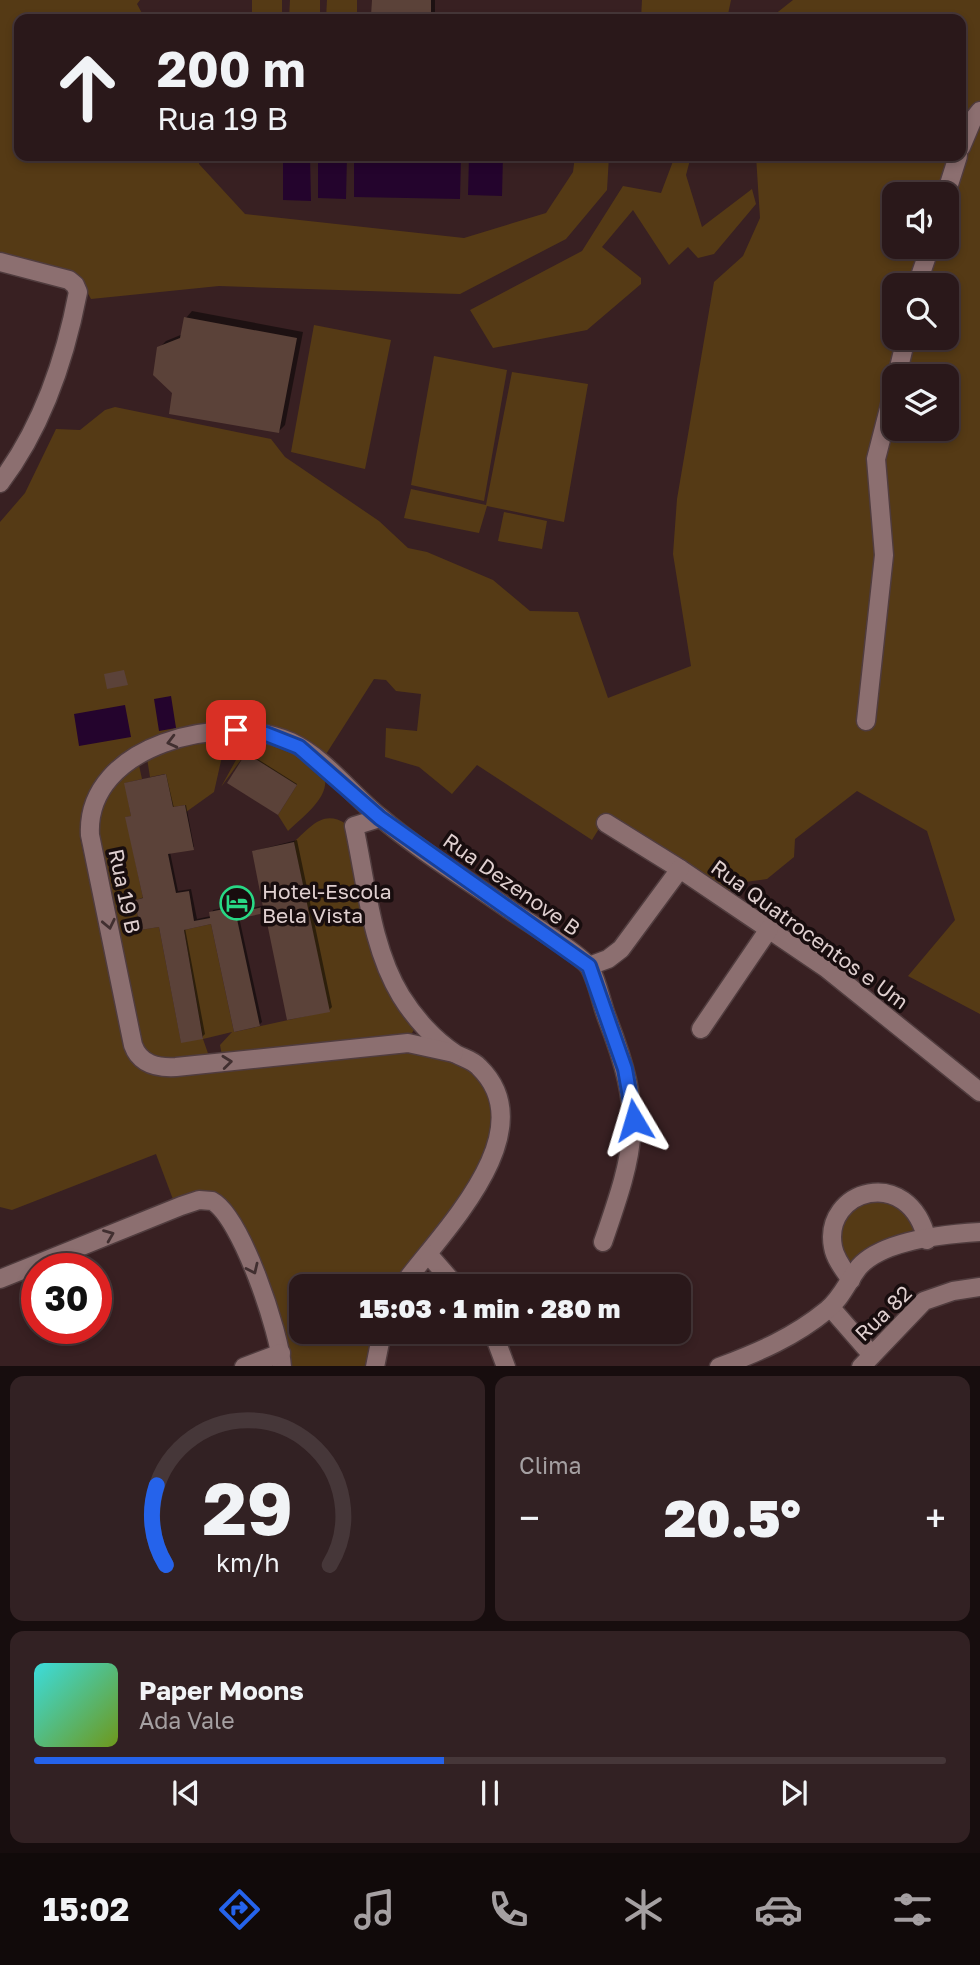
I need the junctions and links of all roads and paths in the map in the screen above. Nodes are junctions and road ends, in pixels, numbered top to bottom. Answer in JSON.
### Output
{"nodes":[{"id":1,"x":980,"y":111,"type":"edge"},
{"id":2,"x":966,"y":135,"type":"edge"},
{"id":3,"x":956,"y":161,"type":"edge"},
{"id":4,"x":949,"y":182,"type":"edge"},
{"id":5,"x":0,"y":262,"type":"edge"},
{"id":6,"x":882,"y":436,"type":"edge"},
{"id":7,"x":0,"y":484,"type":"edge"},
{"id":8,"x":866,"y":721,"type":"dead end"},
{"id":9,"x":380,"y":818,"type":"junction"},
{"id":10,"x":606,"y":823,"type":"dead end"},
{"id":11,"x":680,"y":869,"type":"junction"},
{"id":12,"x":769,"y":929,"type":"junction"},
{"id":13,"x":589,"y":966,"type":"junction"},
{"id":14,"x":424,"y":1026,"type":"junction"},
{"id":15,"x":701,"y":1029,"type":"dead end"},
{"id":16,"x":408,"y":1043,"type":"junction"},
{"id":17,"x":454,"y":1053,"type":"junction"},
{"id":18,"x":980,"y":1092,"type":"edge"},
{"id":19,"x":980,"y":1232,"type":"edge"},
{"id":20,"x":927,"y":1240,"type":"junction"},
{"id":21,"x":603,"y":1242,"type":"dead end"},
{"id":22,"x":428,"y":1254,"type":"junction"},
{"id":23,"x":412,"y":1274,"type":"edge"},
{"id":24,"x":446,"y":1274,"type":"edge"},
{"id":25,"x":0,"y":1279,"type":"edge"},
{"id":26,"x":851,"y":1280,"type":"junction"},
{"id":27,"x":980,"y":1287,"type":"edge"},
{"id":28,"x":831,"y":1308,"type":"junction"},
{"id":29,"x":380,"y":1344,"type":"edge"},
{"id":30,"x":497,"y":1344,"type":"edge"},
{"id":31,"x":282,"y":1360,"type":"edge"},
{"id":32,"x":866,"y":1361,"type":"edge"},
{"id":33,"x":249,"y":1366,"type":"edge"},
{"id":34,"x":375,"y":1366,"type":"edge"},
{"id":35,"x":506,"y":1366,"type":"edge"},
{"id":36,"x":722,"y":1366,"type":"edge"}],
"edges":[{"from":1,"to":2,"type":"street"},
{"from":3,"to":4,"type":"street"},
{"from":5,"to":7,"type":"street"},
{"from":6,"to":8,"type":"street"},
{"from":9,"to":13,"type":"street","name":"Rua Dezenove B"},
{"from":9,"to":14,"type":"street"},
{"from":9,"to":16,"type":"street","name":"Rua 19 B","one_way":true},
{"from":10,"to":11,"type":"street","name":"Rua Quatrocentos e Um"},
{"from":11,"to":12,"type":"street","name":"Rua Quatrocentos e Um"},
{"from":11,"to":13,"type":"street"},
{"from":12,"to":15,"type":"street"},
{"from":12,"to":18,"type":"street","name":"Rua Quatrocentos e Um"},
{"from":13,"to":21,"type":"street","name":"Rua Dezenove B"},
{"from":14,"to":16,"type":"street"},
{"from":14,"to":17,"type":"street"},
{"from":16,"to":17,"type":"street","name":"Rua 19 B"},
{"from":17,"to":22,"type":"street"},
{"from":19,"to":20,"type":"street"},
{"from":20,"to":26,"type":"street"},
{"from":20,"to":26,"type":"street"},
{"from":22,"to":23,"type":"street"},
{"from":22,"to":24,"type":"street"},
{"from":25,"to":31,"type":"street","one_way":true},
{"from":26,"to":28,"type":"street"},
{"from":27,"to":32,"type":"street","name":"Rua 82"},
{"from":28,"to":32,"type":"street"},
{"from":28,"to":36,"type":"street"},
{"from":29,"to":34,"type":"street"},
{"from":30,"to":35,"type":"street"},
{"from":31,"to":33,"type":"street"}]}
